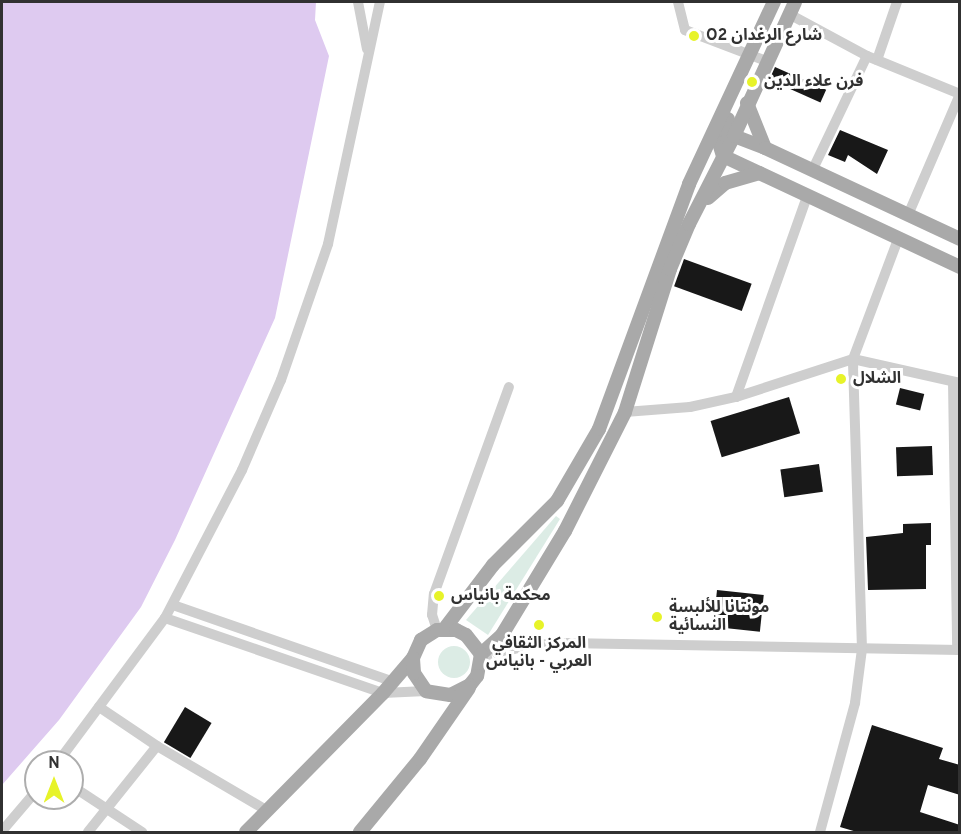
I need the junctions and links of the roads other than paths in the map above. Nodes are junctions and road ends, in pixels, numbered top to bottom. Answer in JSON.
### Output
{"nodes":[{"id":1,"x":358,"y":2,"type":"edge"},
{"id":2,"x":380,"y":2,"type":"edge"},
{"id":3,"x":678,"y":2,"type":"edge"},
{"id":4,"x":774,"y":2,"type":"edge"},
{"id":5,"x":897,"y":2,"type":"edge"},
{"id":6,"x":792,"y":8,"type":"edge"},
{"id":7,"x":368,"y":55,"type":"junction"},
{"id":8,"x":872,"y":58,"type":"junction"},
{"id":9,"x":749,"y":59,"type":"junction"},
{"id":10,"x":766,"y":61,"type":"junction"},
{"id":11,"x":960,"y":94,"type":"edge"},
{"id":12,"x":747,"y":102,"type":"junction"},
{"id":13,"x":734,"y":136,"type":"junction"},
{"id":14,"x":719,"y":142,"type":"junction"},
{"id":15,"x":765,"y":148,"type":"junction"},
{"id":16,"x":723,"y":156,"type":"junction"},
{"id":17,"x":813,"y":170,"type":"junction"},
{"id":18,"x":760,"y":173,"type":"junction"},
{"id":19,"x":689,"y":184,"type":"junction"},
{"id":20,"x":807,"y":196,"type":"junction"},
{"id":21,"x":700,"y":206,"type":"junction"},
{"id":22,"x":908,"y":215,"type":"junction"},
{"id":23,"x":898,"y":239,"type":"junction"},
{"id":24,"x":960,"y":239,"type":"edge"},
{"id":25,"x":960,"y":267,"type":"edge"},
{"id":26,"x":853,"y":359,"type":"junction"},
{"id":27,"x":956,"y":382,"type":"edge"},
{"id":28,"x":509,"y":387,"type":"dead end"},
{"id":29,"x":736,"y":397,"type":"junction"},
{"id":30,"x":625,"y":412,"type":"junction"},
{"id":31,"x":557,"y":501,"type":"junction"},
{"id":32,"x":575,"y":509,"type":"junction"},
{"id":33,"x":172,"y":605,"type":"junction"},
{"id":34,"x":165,"y":618,"type":"junction"},
{"id":35,"x":441,"y":629,"type":"junction"},
{"id":36,"x":862,"y":649,"type":"junction"},
{"id":37,"x":958,"y":650,"type":"edge"},
{"id":38,"x":412,"y":658,"type":"junction"},
{"id":39,"x":480,"y":659,"type":"junction"},
{"id":40,"x":470,"y":685,"type":"junction"},
{"id":41,"x":387,"y":687,"type":"junction"},
{"id":42,"x":426,"y":691,"type":"junction"},
{"id":43,"x":99,"y":707,"type":"junction"},
{"id":44,"x":157,"y":746,"type":"junction"},
{"id":45,"x":67,"y":750,"type":"edge"},
{"id":46,"x":84,"y":794,"type":"edge"},
{"id":47,"x":24,"y":805,"type":"edge"},
{"id":48,"x":107,"y":809,"type":"junction"},
{"id":49,"x":268,"y":811,"type":"junction"},
{"id":50,"x":2,"y":831,"type":"edge"},
{"id":51,"x":88,"y":832,"type":"edge"},
{"id":52,"x":142,"y":832,"type":"edge"},
{"id":53,"x":246,"y":832,"type":"edge"},
{"id":54,"x":360,"y":832,"type":"edge"},
{"id":55,"x":820,"y":832,"type":"edge"}],
"edges":[{"from":1,"to":7,"type":"street"},
{"from":2,"to":7,"type":"street"},
{"from":3,"to":9,"type":"street"},
{"from":4,"to":9,"type":"main road"},
{"from":5,"to":8,"type":"street"},
{"from":6,"to":8,"type":"street"},
{"from":6,"to":10,"type":"main road"},
{"from":7,"to":33,"type":"street"},
{"from":8,"to":11,"type":"street"},
{"from":8,"to":17,"type":"street"},
{"from":9,"to":10,"type":"street"},
{"from":9,"to":14,"type":"main road"},
{"from":9,"to":19,"type":"main road"},
{"from":10,"to":12,"type":"main road"},
{"from":11,"to":22,"type":"street"},
{"from":12,"to":13,"type":"main road"},
{"from":12,"to":15,"type":"main road"},
{"from":13,"to":14,"type":"main road"},
{"from":13,"to":15,"type":"main road"},
{"from":13,"to":16,"type":"main road"},
{"from":14,"to":16,"type":"main road"},
{"from":14,"to":19,"type":"main road"},
{"from":15,"to":17,"type":"main road"},
{"from":16,"to":18,"type":"main road"},
{"from":16,"to":21,"type":"main road"},
{"from":17,"to":22,"type":"main road"},
{"from":18,"to":20,"type":"main road"},
{"from":18,"to":21,"type":"main road"},
{"from":19,"to":31,"type":"main road"},
{"from":20,"to":23,"type":"main road"},
{"from":20,"to":29,"type":"street"},
{"from":21,"to":30,"type":"main road"},
{"from":22,"to":24,"type":"main road"},
{"from":23,"to":25,"type":"main road"},
{"from":23,"to":26,"type":"street"},
{"from":26,"to":27,"type":"street"},
{"from":26,"to":29,"type":"street"},
{"from":26,"to":36,"type":"street"},
{"from":27,"to":37,"type":"street"},
{"from":28,"to":35,"type":"street"},
{"from":29,"to":30,"type":"street"},
{"from":30,"to":32,"type":"main road"},
{"from":31,"to":32,"type":"main road"},
{"from":31,"to":35,"type":"main road"},
{"from":32,"to":39,"type":"main road"},
{"from":33,"to":34,"type":"street"},
{"from":33,"to":41,"type":"street"},
{"from":34,"to":41,"type":"street"},
{"from":34,"to":43,"type":"street"},
{"from":35,"to":38,"type":"main road"},
{"from":35,"to":39,"type":"main road"},
{"from":36,"to":37,"type":"street"},
{"from":36,"to":39,"type":"street"},
{"from":36,"to":55,"type":"street"},
{"from":38,"to":41,"type":"main road"},
{"from":38,"to":42,"type":"main road"},
{"from":39,"to":40,"type":"main road"},
{"from":40,"to":42,"type":"main road"},
{"from":40,"to":54,"type":"main road"},
{"from":41,"to":42,"type":"street"},
{"from":41,"to":49,"type":"main road"},
{"from":43,"to":44,"type":"street"},
{"from":43,"to":45,"type":"street"},
{"from":44,"to":48,"type":"street"},
{"from":44,"to":49,"type":"street"},
{"from":46,"to":48,"type":"street"},
{"from":47,"to":50,"type":"street"},
{"from":48,"to":51,"type":"street"},
{"from":48,"to":52,"type":"street"},
{"from":49,"to":53,"type":"main road"}]}
